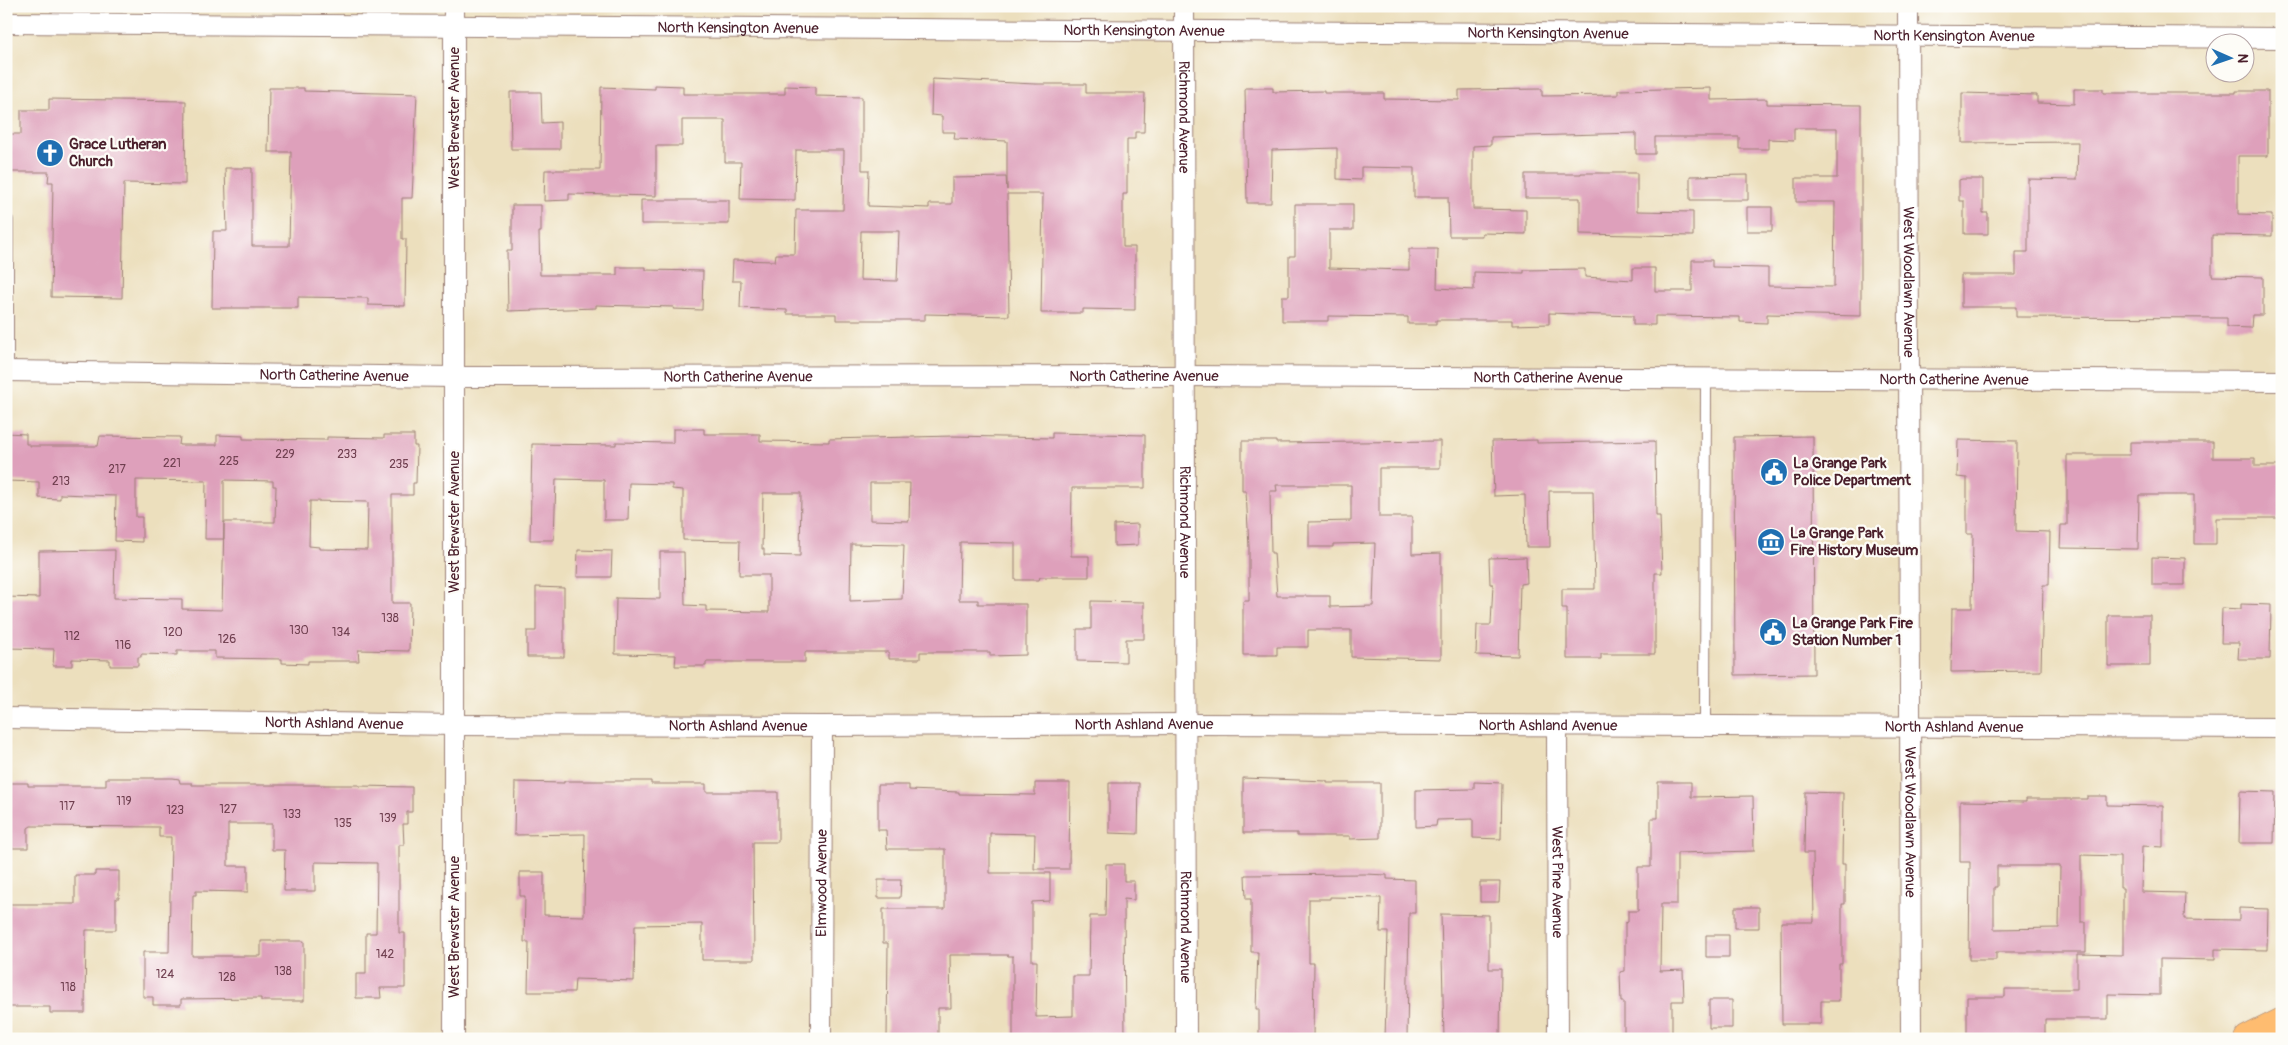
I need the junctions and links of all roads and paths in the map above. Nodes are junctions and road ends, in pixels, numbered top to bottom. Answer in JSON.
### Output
{"nodes":[{"id":1,"x":454,"y":6,"type":"edge"},
{"id":2,"x":1184,"y":6,"type":"edge"},
{"id":3,"x":1908,"y":6,"type":"edge"},
{"id":4,"x":6,"y":23,"type":"edge"},
{"id":5,"x":453,"y":27,"type":"junction"},
{"id":6,"x":1184,"y":31,"type":"junction"},
{"id":7,"x":1908,"y":36,"type":"junction"},
{"id":8,"x":2282,"y":38,"type":"edge"},
{"id":9,"x":6,"y":220,"type":"edge"},
{"id":10,"x":7,"y":371,"type":"edge"},
{"id":11,"x":1184,"y":376,"type":"junction"},
{"id":12,"x":454,"y":377,"type":"junction"},
{"id":13,"x":1706,"y":378,"type":"junction"},
{"id":14,"x":1909,"y":379,"type":"junction"},
{"id":15,"x":2282,"y":381,"type":"edge"},
{"id":16,"x":6,"y":718,"type":"edge"},
{"id":17,"x":1186,"y":724,"type":"junction"},
{"id":18,"x":455,"y":725,"type":"junction"},
{"id":19,"x":822,"y":726,"type":"junction"},
{"id":20,"x":1557,"y":726,"type":"junction"},
{"id":21,"x":1705,"y":727,"type":"junction"},
{"id":22,"x":1909,"y":728,"type":"junction"},
{"id":23,"x":2282,"y":728,"type":"edge"},
{"id":24,"x":2282,"y":1022,"type":"edge"},
{"id":25,"x":454,"y":1039,"type":"edge"},
{"id":26,"x":821,"y":1039,"type":"edge"},
{"id":27,"x":1186,"y":1039,"type":"edge"},
{"id":28,"x":1558,"y":1039,"type":"edge"},
{"id":29,"x":1911,"y":1039,"type":"edge"},
{"id":30,"x":2248,"y":1039,"type":"edge"}],
"edges":[{"from":1,"to":5,"type":"street","name":"West Brewster Avenue"},
{"from":2,"to":6,"type":"street","name":"Richmond Avenue"},
{"from":3,"to":7,"type":"street","name":"West Woodlawn Avenue"},
{"from":4,"to":5,"type":"street","name":"North Kensington Avenue"},
{"from":5,"to":6,"type":"street","name":"North Kensington Avenue"},
{"from":5,"to":12,"type":"street","name":"West Brewster Avenue"},
{"from":6,"to":7,"type":"street","name":"North Kensington Avenue"},
{"from":6,"to":11,"type":"street","name":"Richmond Avenue"},
{"from":7,"to":8,"type":"street","name":"North Kensington Avenue"},
{"from":7,"to":14,"type":"street","name":"West Woodlawn Avenue"},
{"from":9,"to":10,"type":"lane"},
{"from":10,"to":12,"type":"street","name":"North Catherine Avenue"},
{"from":11,"to":12,"type":"street","name":"North Catherine Avenue"},
{"from":11,"to":13,"type":"street","name":"North Catherine Avenue"},
{"from":11,"to":17,"type":"street","name":"Richmond Avenue"},
{"from":12,"to":18,"type":"street","name":"West Brewster Avenue"},
{"from":13,"to":14,"type":"street","name":"North Catherine Avenue"},
{"from":13,"to":21,"type":"lane"},
{"from":14,"to":15,"type":"street","name":"North Catherine Avenue"},
{"from":14,"to":22,"type":"street","name":"West Woodlawn Avenue"},
{"from":16,"to":18,"type":"street","name":"North Ashland Avenue"},
{"from":17,"to":19,"type":"street","name":"North Ashland Avenue"},
{"from":17,"to":20,"type":"street","name":"North Ashland Avenue"},
{"from":17,"to":27,"type":"street","name":"Richmond Avenue"},
{"from":18,"to":19,"type":"street","name":"North Ashland Avenue"},
{"from":18,"to":25,"type":"street","name":"West Brewster Avenue"},
{"from":19,"to":26,"type":"street","name":"Elmwood Avenue"},
{"from":20,"to":21,"type":"street","name":"North Ashland Avenue"},
{"from":20,"to":28,"type":"street","name":"West Pine Avenue"},
{"from":21,"to":22,"type":"street","name":"North Ashland Avenue"},
{"from":22,"to":23,"type":"street","name":"North Ashland Avenue"},
{"from":22,"to":29,"type":"street","name":"West Woodlawn Avenue"},
{"from":24,"to":30,"type":"main road"}]}
